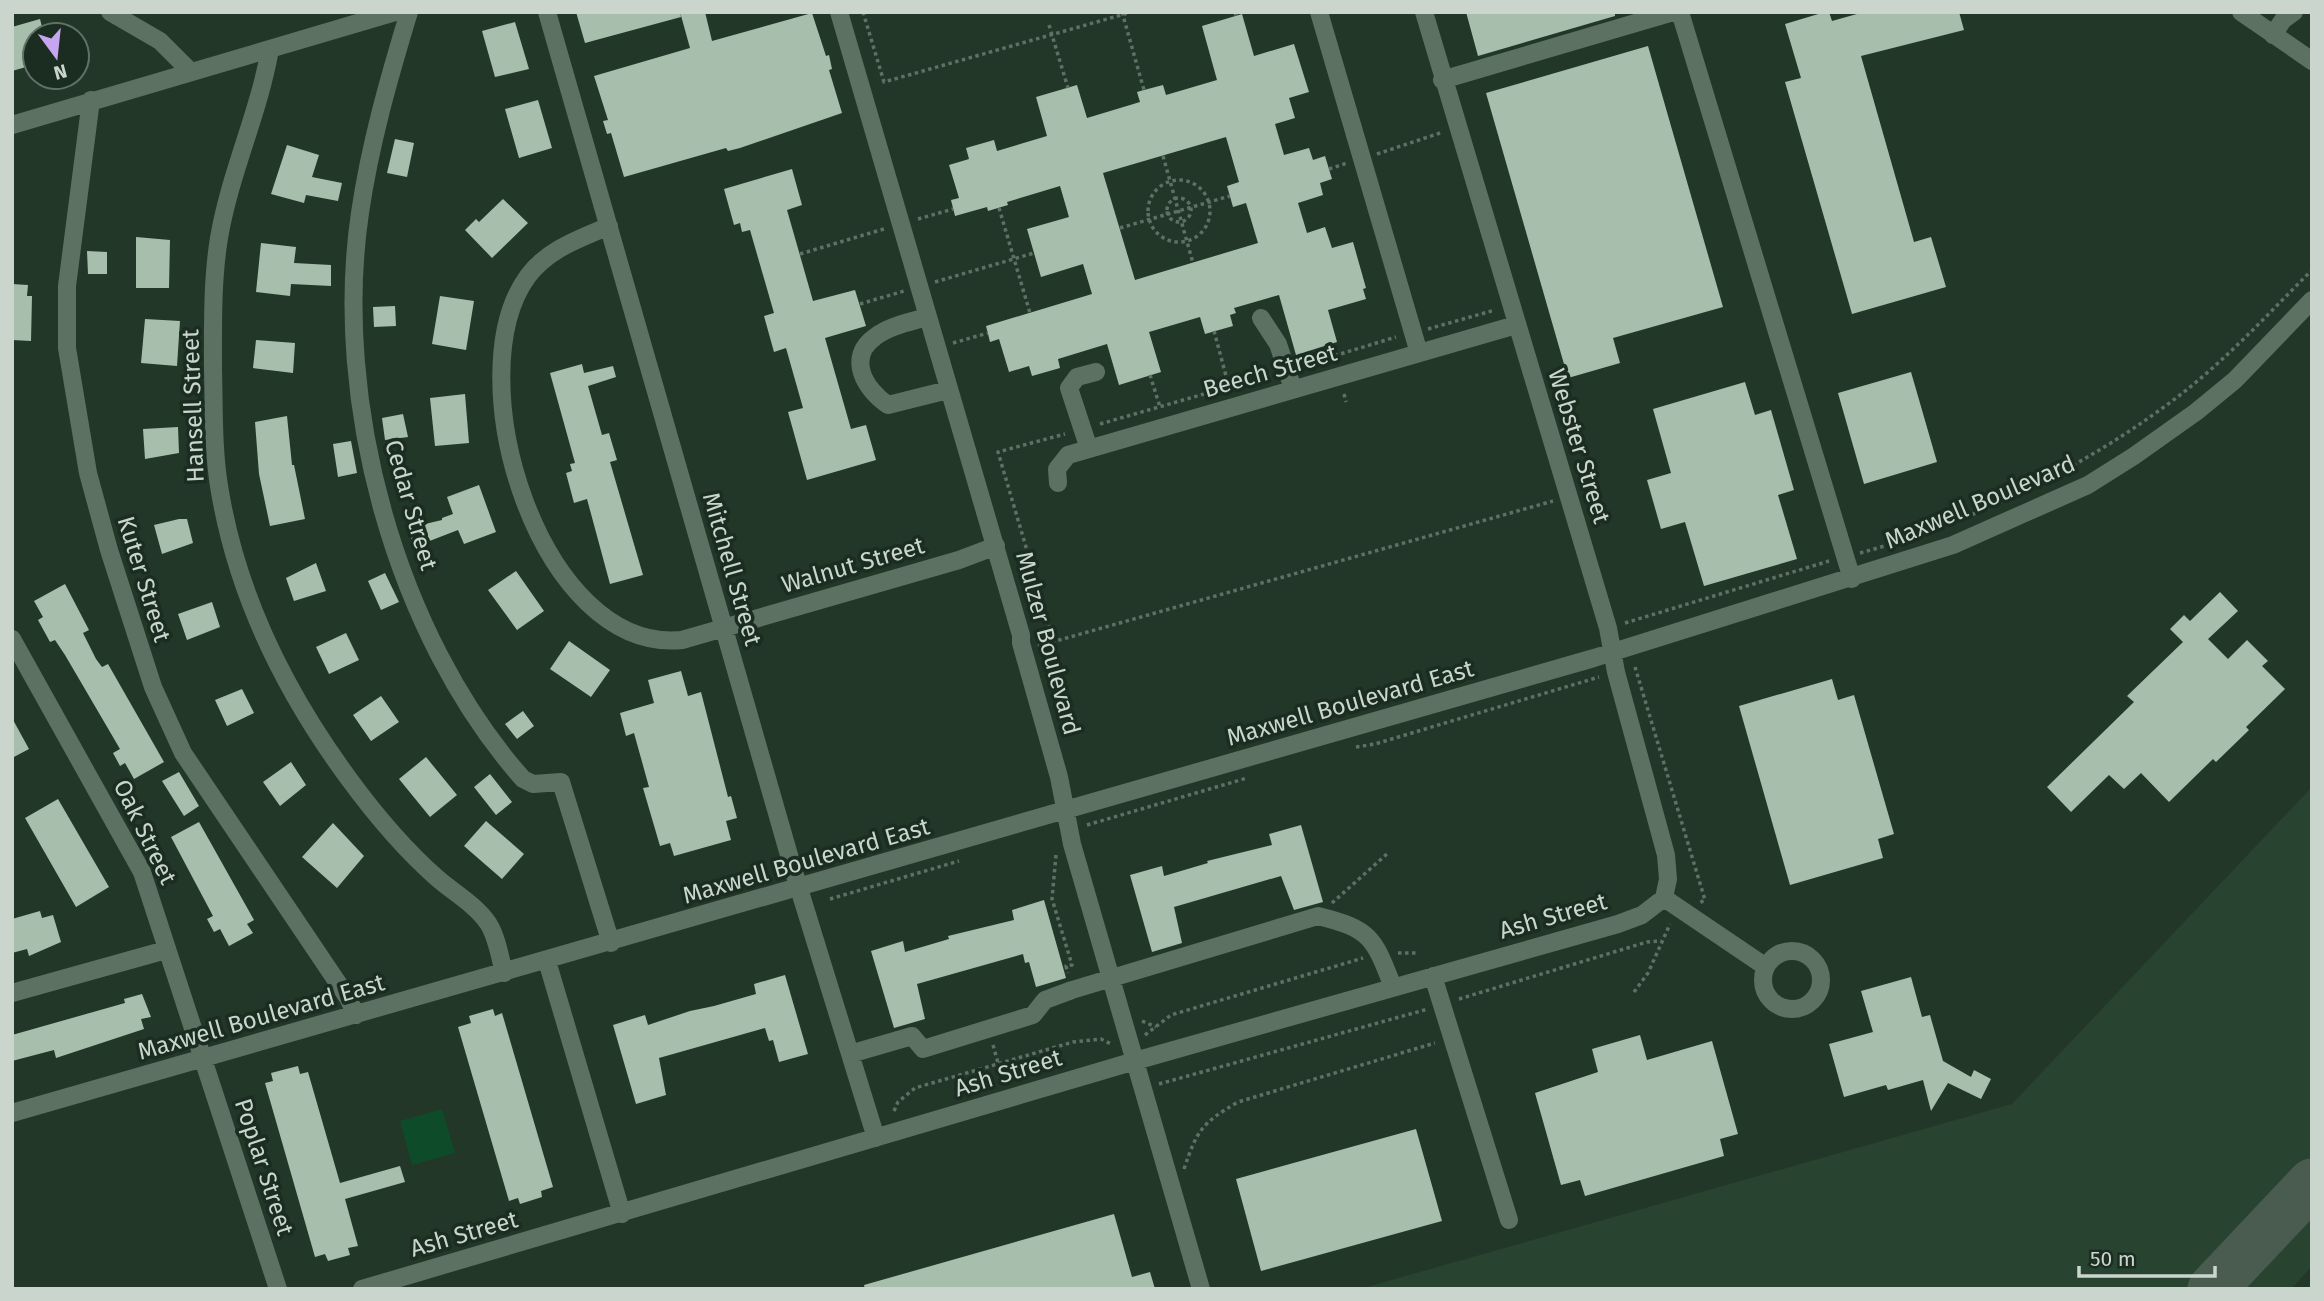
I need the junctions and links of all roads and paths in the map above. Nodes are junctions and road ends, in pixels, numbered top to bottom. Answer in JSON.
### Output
{"nodes":[{"id":1,"x":110,"y":12,"type":"edge"},
{"id":2,"x":395,"y":12,"type":"edge"},
{"id":3,"x":409,"y":12,"type":"edge"},
{"id":4,"x":547,"y":12,"type":"edge"},
{"id":5,"x":839,"y":12,"type":"edge"},
{"id":6,"x":863,"y":12,"type":"edge"},
{"id":7,"x":1132,"y":12,"type":"edge"},
{"id":8,"x":1320,"y":12,"type":"edge"},
{"id":9,"x":1424,"y":12,"type":"edge"},
{"id":10,"x":1673,"y":12,"type":"edge"},
{"id":11,"x":1680,"y":12,"type":"edge"},
{"id":12,"x":2241,"y":12,"type":"edge"},
{"id":13,"x":2294,"y":12,"type":"edge"},
{"id":14,"x":1122,"y":14,"type":"edge"},
{"id":15,"x":1049,"y":25,"type":"dead end"},
{"id":16,"x":1052,"y":35,"type":"junction"},
{"id":17,"x":2273,"y":35,"type":"junction"},
{"id":18,"x":270,"y":49,"type":"junction"},
{"id":19,"x":2312,"y":61,"type":"edge"},
{"id":20,"x":190,"y":71,"type":"junction"},
{"id":21,"x":1442,"y":80,"type":"junction"},
{"id":22,"x":1068,"y":88,"type":"dead end"},
{"id":23,"x":1144,"y":90,"type":"dead end"},
{"id":24,"x":91,"y":100,"type":"junction"},
{"id":25,"x":12,"y":125,"type":"edge"},
{"id":26,"x":1456,"y":128,"type":"junction"},
{"id":27,"x":1342,"y":151,"type":"dead end"},
{"id":28,"x":1163,"y":156,"type":"dead end"},
{"id":29,"x":1354,"y":161,"type":"junction"},
{"id":30,"x":1329,"y":169,"type":"dead end"},
{"id":31,"x":1349,"y":176,"type":"dead end"},
{"id":32,"x":1170,"y":181,"type":"junction"},
{"id":33,"x":1230,"y":196,"type":"dead end"},
{"id":34,"x":1175,"y":198,"type":"junction"},
{"id":35,"x":1209,"y":202,"type":"junction"},
{"id":36,"x":999,"y":208,"type":"dead end"},
{"id":37,"x":1191,"y":208,"type":"junction"},
{"id":38,"x":953,"y":209,"type":"dead end"},
{"id":39,"x":1179,"y":211,"type":"junction"},
{"id":40,"x":1167,"y":215,"type":"junction"},
{"id":41,"x":1149,"y":220,"type":"junction"},
{"id":42,"x":1182,"y":223,"type":"junction"},
{"id":43,"x":900,"y":224,"type":"junction"},
{"id":44,"x":609,"y":226,"type":"junction"},
{"id":45,"x":1120,"y":228,"type":"dead end"},
{"id":46,"x":1187,"y":241,"type":"junction"},
{"id":47,"x":1034,"y":253,"type":"dead end"},
{"id":48,"x":800,"y":254,"type":"dead end"},
{"id":49,"x":1013,"y":260,"type":"junction"},
{"id":50,"x":1193,"y":263,"type":"dead end"},
{"id":51,"x":2312,"y":270,"type":"edge"},
{"id":52,"x":918,"y":287,"type":"junction"},
{"id":53,"x":2312,"y":300,"type":"edge"},
{"id":54,"x":860,"y":304,"type":"dead end"},
{"id":55,"x":1510,"y":305,"type":"junction"},
{"id":56,"x":1030,"y":313,"type":"dead end"},
{"id":57,"x":927,"y":317,"type":"junction"},
{"id":58,"x":1261,"y":318,"type":"dead end"},
{"id":59,"x":1516,"y":325,"type":"junction"},
{"id":60,"x":1392,"y":327,"type":"dead end"},
{"id":61,"x":1214,"y":331,"type":"dead end"},
{"id":62,"x":988,"y":333,"type":"dead end"},
{"id":63,"x":1405,"y":337,"type":"junction"},
{"id":64,"x":936,"y":348,"type":"junction"},
{"id":65,"x":1419,"y":353,"type":"junction"},
{"id":66,"x":1286,"y":370,"type":"junction"},
{"id":67,"x":1096,"y":372,"type":"dead end"},
{"id":68,"x":1150,"y":375,"type":"dead end"},
{"id":69,"x":1229,"y":387,"type":"junction"},
{"id":70,"x":1293,"y":389,"type":"junction"},
{"id":71,"x":948,"y":390,"type":"junction"},
{"id":72,"x":1160,"y":407,"type":"junction"},
{"id":73,"x":1234,"y":407,"type":"junction"},
{"id":74,"x":1165,"y":426,"type":"junction"},
{"id":75,"x":1081,"y":429,"type":"junction"},
{"id":76,"x":1089,"y":449,"type":"junction"},
{"id":77,"x":1058,"y":483,"type":"dead end"},
{"id":78,"x":1568,"y":496,"type":"junction"},
{"id":79,"x":996,"y":546,"type":"junction"},
{"id":80,"x":1843,"y":557,"type":"junction"},
{"id":81,"x":1852,"y":579,"type":"junction"},
{"id":82,"x":1624,"y":623,"type":"dead end"},
{"id":83,"x":723,"y":628,"type":"junction"},
{"id":84,"x":12,"y":639,"type":"edge"},
{"id":85,"x":1054,"y":642,"type":"junction"},
{"id":86,"x":1022,"y":649,"type":"junction"},
{"id":87,"x":1612,"y":651,"type":"junction"},
{"id":88,"x":1635,"y":667,"type":"dead end"},
{"id":89,"x":1599,"y":677,"type":"dead end"},
{"id":90,"x":1344,"y":750,"type":"dead end"},
{"id":91,"x":1251,"y":777,"type":"dead end"},
{"id":92,"x":1068,"y":820,"type":"junction"},
{"id":93,"x":1388,"y":853,"type":"dead end"},
{"id":94,"x":964,"y":859,"type":"dead end"},
{"id":95,"x":798,"y":888,"type":"junction"},
{"id":96,"x":1664,"y":898,"type":"junction"},
{"id":97,"x":830,"y":899,"type":"dead end"},
{"id":98,"x":1685,"y":913,"type":"junction"},
{"id":99,"x":1318,"y":916,"type":"junction"},
{"id":100,"x":611,"y":943,"type":"junction"},
{"id":101,"x":166,"y":950,"type":"junction"},
{"id":102,"x":1380,"y":953,"type":"junction"},
{"id":103,"x":1417,"y":953,"type":"dead end"},
{"id":104,"x":547,"y":961,"type":"junction"},
{"id":105,"x":1766,"y":967,"type":"dead end"},
{"id":106,"x":504,"y":973,"type":"junction"},
{"id":107,"x":1433,"y":976,"type":"junction"},
{"id":108,"x":1112,"y":978,"type":"junction"},
{"id":109,"x":1393,"y":987,"type":"junction"},
{"id":110,"x":1072,"y":990,"type":"junction"},
{"id":111,"x":1634,"y":992,"type":"dead end"},
{"id":112,"x":12,"y":993,"type":"edge"},
{"id":113,"x":1441,"y":1005,"type":"junction"},
{"id":114,"x":356,"y":1015,"type":"junction"},
{"id":115,"x":1129,"y":1040,"type":"junction"},
{"id":116,"x":1453,"y":1042,"type":"junction"},
{"id":117,"x":850,"y":1054,"type":"junction"},
{"id":118,"x":204,"y":1060,"type":"junction"},
{"id":119,"x":1135,"y":1061,"type":"junction"},
{"id":120,"x":1143,"y":1089,"type":"junction"},
{"id":121,"x":894,"y":1111,"type":"dead end"},
{"id":122,"x":12,"y":1113,"type":"edge"},
{"id":123,"x":876,"y":1138,"type":"junction"},
{"id":124,"x":1183,"y":1172,"type":"dead end"},
{"id":125,"x":622,"y":1214,"type":"junction"},
{"id":126,"x":1508,"y":1220,"type":"dead end"},
{"id":127,"x":278,"y":1289,"type":"edge"},
{"id":128,"x":362,"y":1289,"type":"edge"},
{"id":129,"x":1201,"y":1289,"type":"edge"}],
"edges":[{"from":1,"to":20,"type":"street"},
{"from":2,"to":18,"type":"street"},
{"from":3,"to":100,"type":"street","name":"Cedar Street"},
{"from":4,"to":44,"type":"street","name":"Mitchell Street"},
{"from":5,"to":43,"type":"street","name":"Mulzer Boulevard"},
{"from":6,"to":16,"type":"path"},
{"from":7,"to":14,"type":"path"},
{"from":8,"to":29,"type":"street"},
{"from":9,"to":21,"type":"street","name":"Webster Street"},
{"from":10,"to":21,"type":"street"},
{"from":11,"to":80,"type":"street"},
{"from":12,"to":17,"type":"street"},
{"from":13,"to":17,"type":"street"},
{"from":14,"to":16,"type":"path"},
{"from":14,"to":23,"type":"path"},
{"from":15,"to":16,"type":"path"},
{"from":16,"to":22,"type":"path"},
{"from":17,"to":19,"type":"street"},
{"from":18,"to":20,"type":"street"},
{"from":18,"to":106,"type":"street","name":"Hansell Street"},
{"from":20,"to":24,"type":"street"},
{"from":21,"to":26,"type":"street","name":"Webster Street"},
{"from":24,"to":25,"type":"street"},
{"from":24,"to":114,"type":"street","name":"Kuter Street"},
{"from":26,"to":29,"type":"path"},
{"from":26,"to":55,"type":"street","name":"Webster Street"},
{"from":27,"to":29,"type":"path"},
{"from":28,"to":32,"type":"path"},
{"from":29,"to":30,"type":"path"},
{"from":29,"to":31,"type":"path"},
{"from":29,"to":63,"type":"street"},
{"from":32,"to":34,"type":"path"},
{"from":32,"to":35,"type":"path"},
{"from":32,"to":41,"type":"path"},
{"from":33,"to":35,"type":"path"},
{"from":34,"to":37,"type":"path"},
{"from":34,"to":39,"type":"path"},
{"from":34,"to":40,"type":"path"},
{"from":35,"to":37,"type":"path"},
{"from":35,"to":46,"type":"path"},
{"from":36,"to":49,"type":"path"},
{"from":37,"to":39,"type":"path"},
{"from":37,"to":42,"type":"path"},
{"from":38,"to":43,"type":"path"},
{"from":39,"to":40,"type":"path"},
{"from":39,"to":42,"type":"path"},
{"from":40,"to":41,"type":"path"},
{"from":40,"to":42,"type":"path"},
{"from":41,"to":45,"type":"path"},
{"from":41,"to":46,"type":"path"},
{"from":42,"to":46,"type":"path"},
{"from":43,"to":48,"type":"path"},
{"from":43,"to":52,"type":"street","name":"Mulzer Boulevard"},
{"from":44,"to":83,"type":"street","name":"Mitchell Street"},
{"from":44,"to":83,"type":"street","name":"Walnut Street"},
{"from":46,"to":50,"type":"path"},
{"from":47,"to":49,"type":"path"},
{"from":49,"to":52,"type":"path"},
{"from":49,"to":56,"type":"path"},
{"from":51,"to":80,"type":"path"},
{"from":52,"to":54,"type":"path"},
{"from":52,"to":57,"type":"street","name":"Mulzer Boulevard"},
{"from":53,"to":81,"type":"street","name":"Maxwell Boulevard"},
{"from":55,"to":59,"type":"street","name":"Webster Street"},
{"from":55,"to":63,"type":"path"},
{"from":57,"to":64,"type":"street","name":"Mulzer Boulevard"},
{"from":57,"to":71,"type":"street"},
{"from":58,"to":66,"type":"street"},
{"from":59,"to":65,"type":"street","name":"Beech Street"},
{"from":59,"to":78,"type":"street","name":"Webster Street"},
{"from":60,"to":63,"type":"path"},
{"from":61,"to":69,"type":"path"},
{"from":62,"to":64,"type":"path"},
{"from":63,"to":65,"type":"street"},
{"from":63,"to":66,"type":"path"},
{"from":64,"to":71,"type":"street","name":"Mulzer Boulevard"},
{"from":65,"to":70,"type":"street","name":"Beech Street"},
{"from":66,"to":69,"type":"path"},
{"from":66,"to":70,"type":"street"},
{"from":67,"to":75,"type":"street"},
{"from":68,"to":72,"type":"path"},
{"from":69,"to":72,"type":"path"},
{"from":69,"to":73,"type":"path"},
{"from":70,"to":73,"type":"street","name":"Beech Street"},
{"from":71,"to":79,"type":"street","name":"Mulzer Boulevard"},
{"from":72,"to":74,"type":"path"},
{"from":72,"to":75,"type":"path"},
{"from":73,"to":74,"type":"street","name":"Beech Street"},
{"from":74,"to":76,"type":"street","name":"Beech Street"},
{"from":75,"to":76,"type":"street"},
{"from":75,"to":85,"type":"path"},
{"from":76,"to":77,"type":"street","name":"Beech Street"},
{"from":78,"to":85,"type":"path"},
{"from":78,"to":87,"type":"street","name":"Webster Street"},
{"from":79,"to":83,"type":"street","name":"Walnut Street"},
{"from":79,"to":86,"type":"street","name":"Mulzer Boulevard"},
{"from":80,"to":81,"type":"street"},
{"from":80,"to":82,"type":"path"},
{"from":81,"to":87,"type":"street","name":"Maxwell Boulevard"},
{"from":83,"to":95,"type":"street","name":"Mitchell Street"},
{"from":84,"to":101,"type":"street","name":"Oak Street"},
{"from":85,"to":86,"type":"path"},
{"from":86,"to":92,"type":"street","name":"Mulzer Boulevard"},
{"from":87,"to":92,"type":"street","name":"Maxwell Boulevard East"},
{"from":87,"to":96,"type":"street","name":"Webster Street"},
{"from":88,"to":98,"type":"path"},
{"from":89,"to":90,"type":"path"},
{"from":91,"to":92,"type":"path"},
{"from":92,"to":95,"type":"street","name":"Maxwell Boulevard East"},
{"from":92,"to":108,"type":"street","name":"Mulzer Boulevard"},
{"from":92,"to":110,"type":"path"},
{"from":93,"to":99,"type":"path"},
{"from":94,"to":97,"type":"path"},
{"from":95,"to":100,"type":"street","name":"Maxwell Boulevard East"},
{"from":95,"to":117,"type":"street","name":"Mitchell Street"},
{"from":96,"to":98,"type":"street"},
{"from":96,"to":107,"type":"street","name":"Ash Street"},
{"from":98,"to":105,"type":"street"},
{"from":99,"to":102,"type":"street"},
{"from":99,"to":108,"type":"street"},
{"from":100,"to":104,"type":"street","name":"Maxwell Boulevard East"},
{"from":101,"to":112,"type":"street"},
{"from":101,"to":118,"type":"street","name":"Oak Street"},
{"from":102,"to":103,"type":"path"},
{"from":102,"to":109,"type":"street"},
{"from":102,"to":115,"type":"path"},
{"from":104,"to":106,"type":"street","name":"Maxwell Boulevard East"},
{"from":104,"to":125,"type":"street"},
{"from":106,"to":114,"type":"street","name":"Maxwell Boulevard East"},
{"from":107,"to":109,"type":"street","name":"Ash Street"},
{"from":107,"to":113,"type":"street"},
{"from":108,"to":110,"type":"street"},
{"from":108,"to":115,"type":"street","name":"Mulzer Boulevard"},
{"from":109,"to":119,"type":"street","name":"Ash Street"},
{"from":110,"to":117,"type":"street"},
{"from":111,"to":113,"type":"path"},
{"from":113,"to":116,"type":"street"},
{"from":113,"to":120,"type":"path"},
{"from":114,"to":118,"type":"street","name":"Maxwell Boulevard East"},
{"from":115,"to":119,"type":"street","name":"Mulzer Boulevard"},
{"from":115,"to":121,"type":"path"},
{"from":116,"to":124,"type":"path"},
{"from":116,"to":126,"type":"street"},
{"from":117,"to":123,"type":"street","name":"Mitchell Street"},
{"from":118,"to":122,"type":"street","name":"Maxwell Boulevard East"},
{"from":118,"to":127,"type":"street","name":"Poplar Street"},
{"from":119,"to":120,"type":"street","name":"Mulzer Boulevard"},
{"from":119,"to":123,"type":"street","name":"Ash Street"},
{"from":120,"to":129,"type":"street","name":"Mulzer Boulevard"},
{"from":123,"to":125,"type":"street","name":"Ash Street"},
{"from":125,"to":128,"type":"street","name":"Ash Street"}]}
